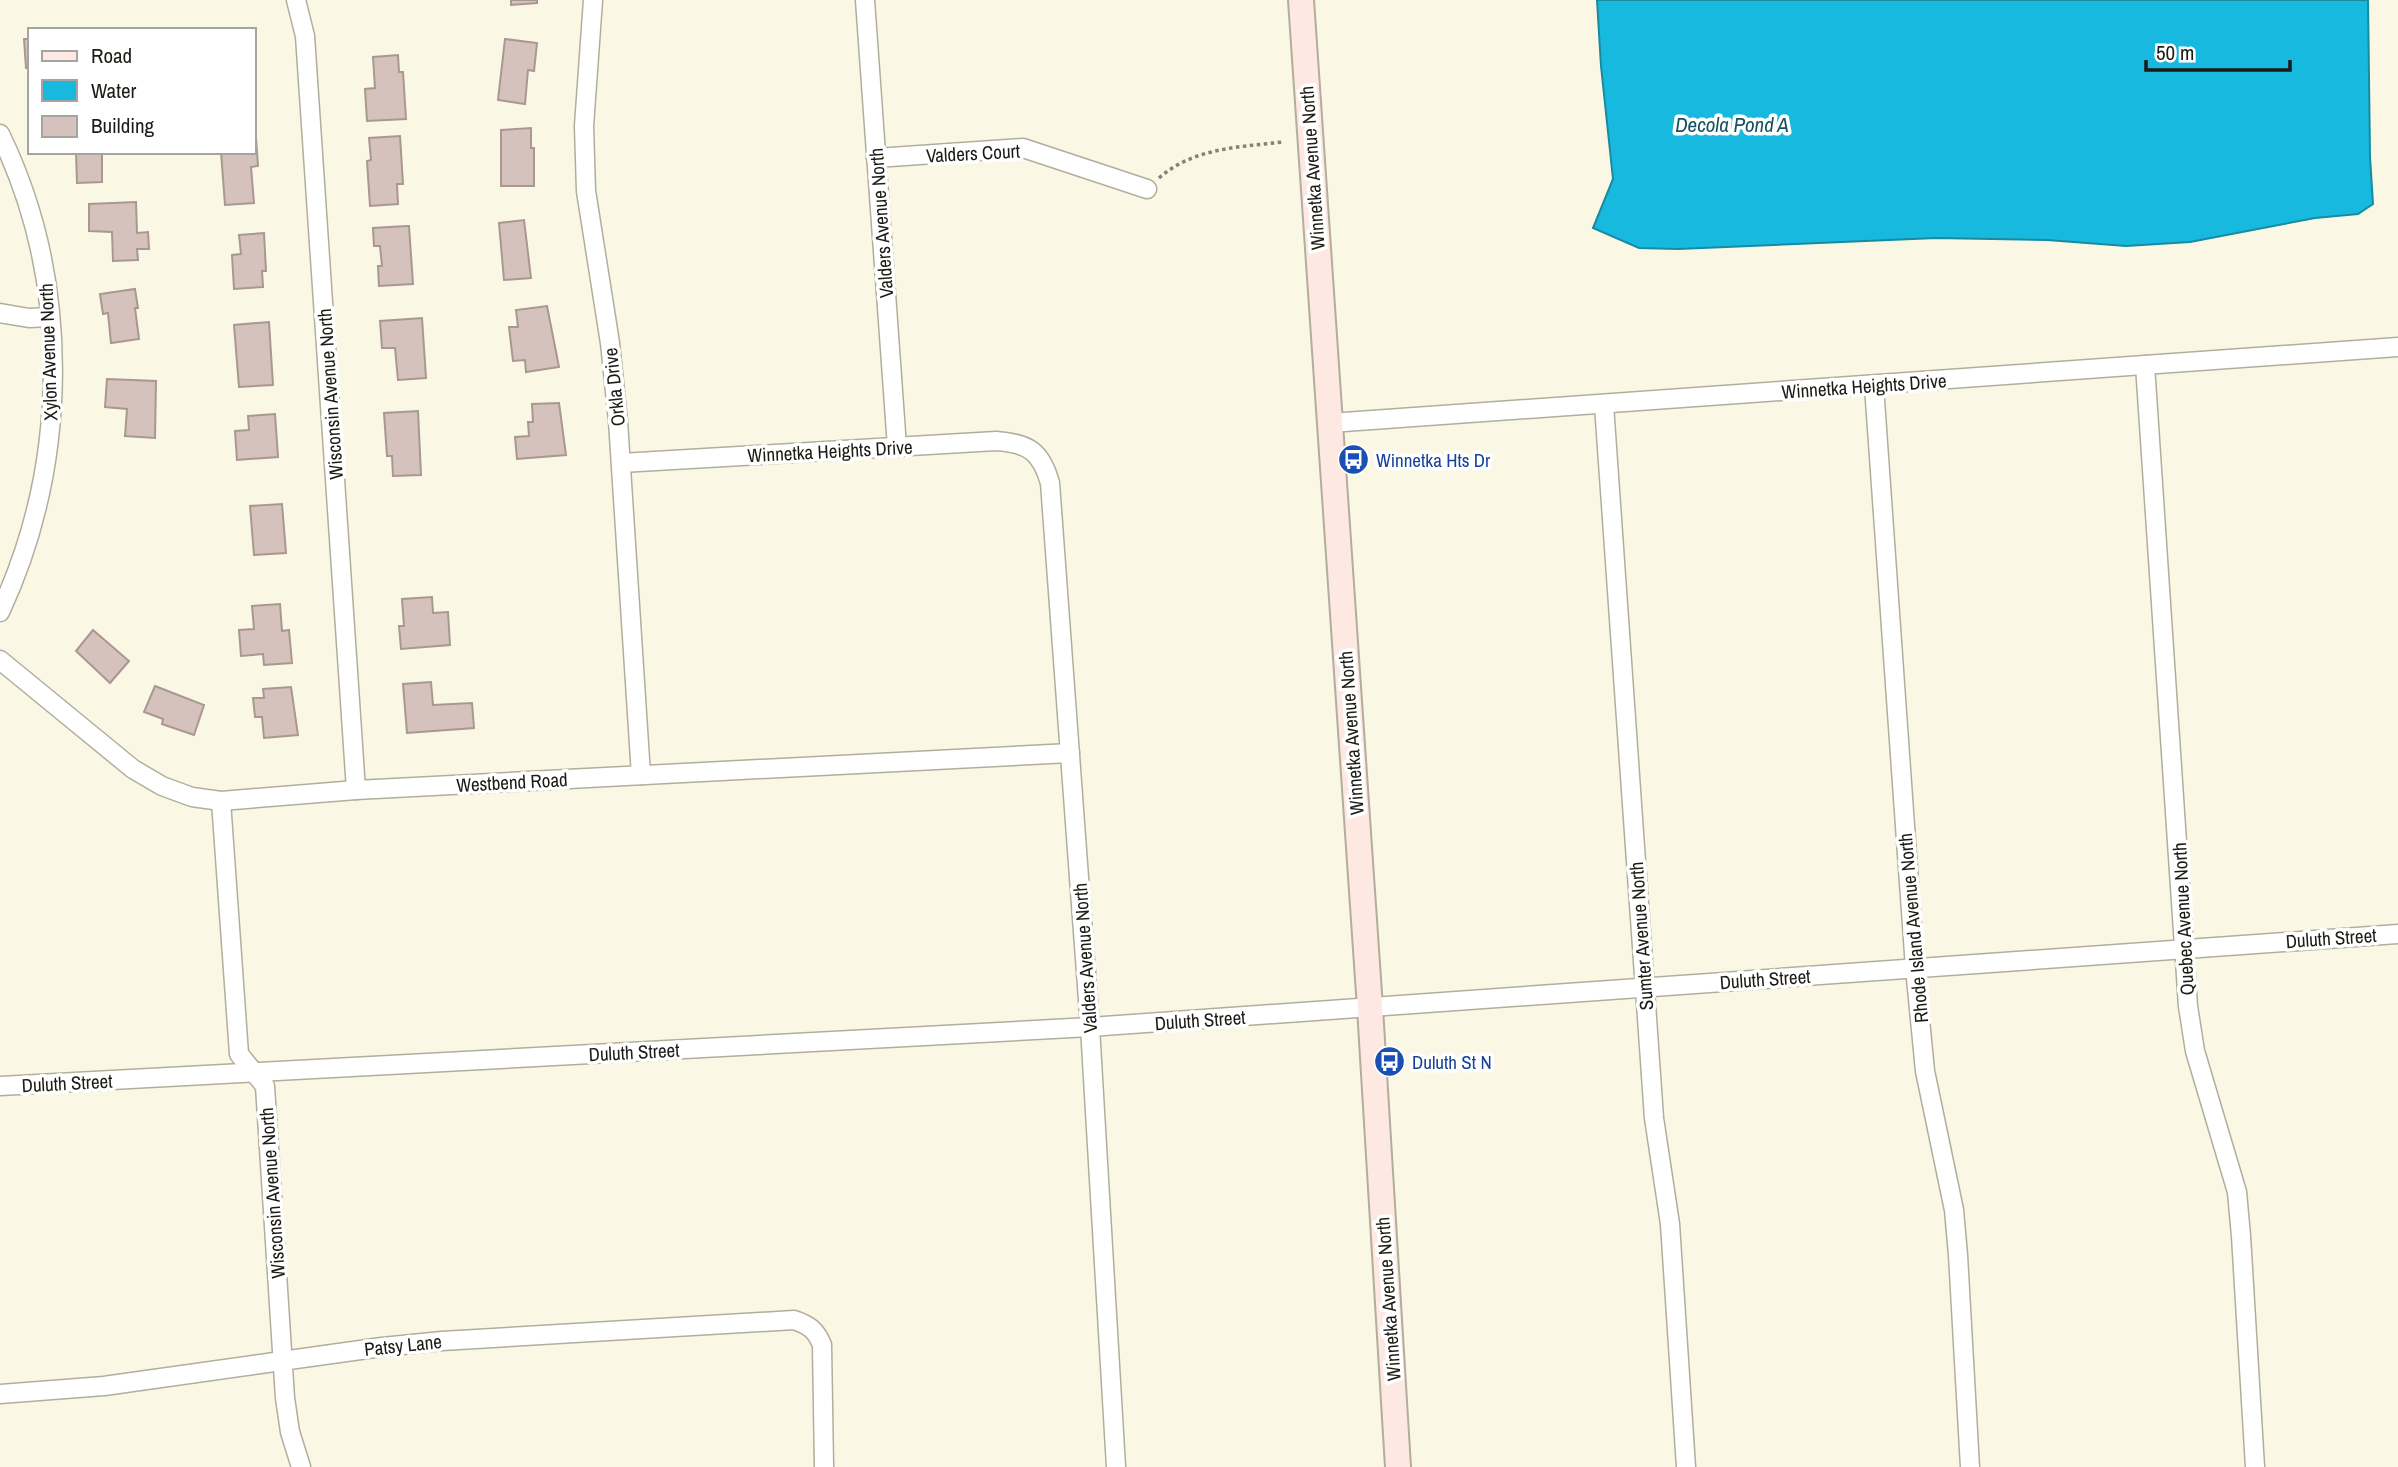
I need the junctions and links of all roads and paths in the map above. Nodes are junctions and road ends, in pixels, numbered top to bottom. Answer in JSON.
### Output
{"nodes":[{"id":1,"x":296,"y":0,"type":"edge"},
{"id":2,"x":593,"y":0,"type":"edge"},
{"id":3,"x":865,"y":0,"type":"edge"},
{"id":4,"x":1301,"y":0,"type":"edge"},
{"id":5,"x":0,"y":135,"type":"edge"},
{"id":6,"x":1283,"y":142,"type":"dead end"},
{"id":7,"x":876,"y":158,"type":"junction"},
{"id":8,"x":1147,"y":189,"type":"joint"},
{"id":9,"x":0,"y":313,"type":"edge"},
{"id":10,"x":49,"y":317,"type":"junction"},
{"id":11,"x":2398,"y":347,"type":"edge"},
{"id":12,"x":2145,"y":365,"type":"junction"},
{"id":13,"x":1874,"y":386,"type":"junction"},
{"id":14,"x":1604,"y":405,"type":"junction"},
{"id":15,"x":1330,"y":423,"type":"junction"},
{"id":16,"x":897,"y":447,"type":"junction"},
{"id":17,"x":1036,"y":453,"type":"joint"},
{"id":18,"x":621,"y":463,"type":"junction"},
{"id":19,"x":0,"y":612,"type":"edge"},
{"id":20,"x":0,"y":660,"type":"edge"},
{"id":21,"x":1070,"y":753,"type":"junction"},
{"id":22,"x":641,"y":775,"type":"junction"},
{"id":23,"x":356,"y":790,"type":"junction"},
{"id":24,"x":221,"y":801,"type":"junction"},
{"id":25,"x":2398,"y":934,"type":"edge"},
{"id":26,"x":2186,"y":948,"type":"junction"},
{"id":27,"x":1915,"y":968,"type":"junction"},
{"id":28,"x":1645,"y":988,"type":"junction"},
{"id":29,"x":1370,"y":1008,"type":"junction"},
{"id":30,"x":1090,"y":1027,"type":"junction"},
{"id":31,"x":254,"y":1073,"type":"junction"},
{"id":32,"x":0,"y":1086,"type":"edge"},
{"id":33,"x":282,"y":1361,"type":"junction"},
{"id":34,"x":0,"y":1394,"type":"edge"},
{"id":35,"x":301,"y":1467,"type":"edge"},
{"id":36,"x":824,"y":1467,"type":"edge"},
{"id":37,"x":1116,"y":1467,"type":"edge"},
{"id":38,"x":1398,"y":1467,"type":"edge"},
{"id":39,"x":1686,"y":1467,"type":"edge"},
{"id":40,"x":1970,"y":1467,"type":"edge"},
{"id":41,"x":2255,"y":1467,"type":"edge"}],
"edges":[{"from":1,"to":23,"type":"street","name":"Wisconsin Avenue North"},
{"from":2,"to":18,"type":"street","name":"Orkla Drive"},
{"from":3,"to":7,"type":"street","name":"Valders Avenue North"},
{"from":4,"to":15,"type":"main road","name":"Winnetka Avenue North"},
{"from":5,"to":10,"type":"street","name":"Xylon Avenue North"},
{"from":6,"to":8,"type":"path"},
{"from":7,"to":8,"type":"street","name":"Valders Court"},
{"from":7,"to":16,"type":"street","name":"Valders Avenue North"},
{"from":9,"to":10,"type":"street"},
{"from":10,"to":19,"type":"street","name":"Xylon Avenue North"},
{"from":11,"to":12,"type":"street","name":"Winnetka Heights Drive"},
{"from":12,"to":13,"type":"street","name":"Winnetka Heights Drive"},
{"from":12,"to":26,"type":"street","name":"Quebec Avenue North"},
{"from":13,"to":14,"type":"street","name":"Winnetka Heights Drive"},
{"from":13,"to":27,"type":"street","name":"Rhode Island Avenue North"},
{"from":14,"to":15,"type":"street","name":"Winnetka Heights Drive"},
{"from":14,"to":28,"type":"street","name":"Sumter Avenue North"},
{"from":15,"to":29,"type":"main road","name":"Winnetka Avenue North"},
{"from":16,"to":17,"type":"street","name":"Winnetka Heights Drive"},
{"from":16,"to":18,"type":"street","name":"Winnetka Heights Drive"},
{"from":17,"to":21,"type":"street","name":"Valders Avenue North"},
{"from":18,"to":22,"type":"street","name":"Orkla Drive"},
{"from":20,"to":24,"type":"street","name":"Westbend Road"},
{"from":21,"to":22,"type":"street","name":"Westbend Road"},
{"from":21,"to":30,"type":"street","name":"Valders Avenue North"},
{"from":22,"to":23,"type":"street","name":"Westbend Road"},
{"from":23,"to":24,"type":"street","name":"Westbend Road"},
{"from":24,"to":31,"type":"street","name":"Wisconsin Avenue North"},
{"from":25,"to":26,"type":"street","name":"Duluth Street"},
{"from":26,"to":27,"type":"street","name":"Duluth Street"},
{"from":26,"to":41,"type":"street","name":"Quebec Avenue North"},
{"from":27,"to":28,"type":"street","name":"Duluth Street"},
{"from":27,"to":40,"type":"street","name":"Rhode Island Avenue North"},
{"from":28,"to":29,"type":"street","name":"Duluth Street"},
{"from":28,"to":39,"type":"street","name":"Sumter Avenue North"},
{"from":29,"to":30,"type":"street","name":"Duluth Street"},
{"from":29,"to":38,"type":"main road","name":"Winnetka Avenue North"},
{"from":30,"to":31,"type":"street","name":"Duluth Street"},
{"from":30,"to":37,"type":"street","name":"Valders Avenue North"},
{"from":31,"to":32,"type":"street","name":"Duluth Street"},
{"from":31,"to":33,"type":"street","name":"Wisconsin Avenue North"},
{"from":33,"to":34,"type":"street","name":"Patsy Lane"},
{"from":33,"to":35,"type":"street","name":"Wisconsin Avenue North"},
{"from":33,"to":36,"type":"street","name":"Patsy Lane"}]}
